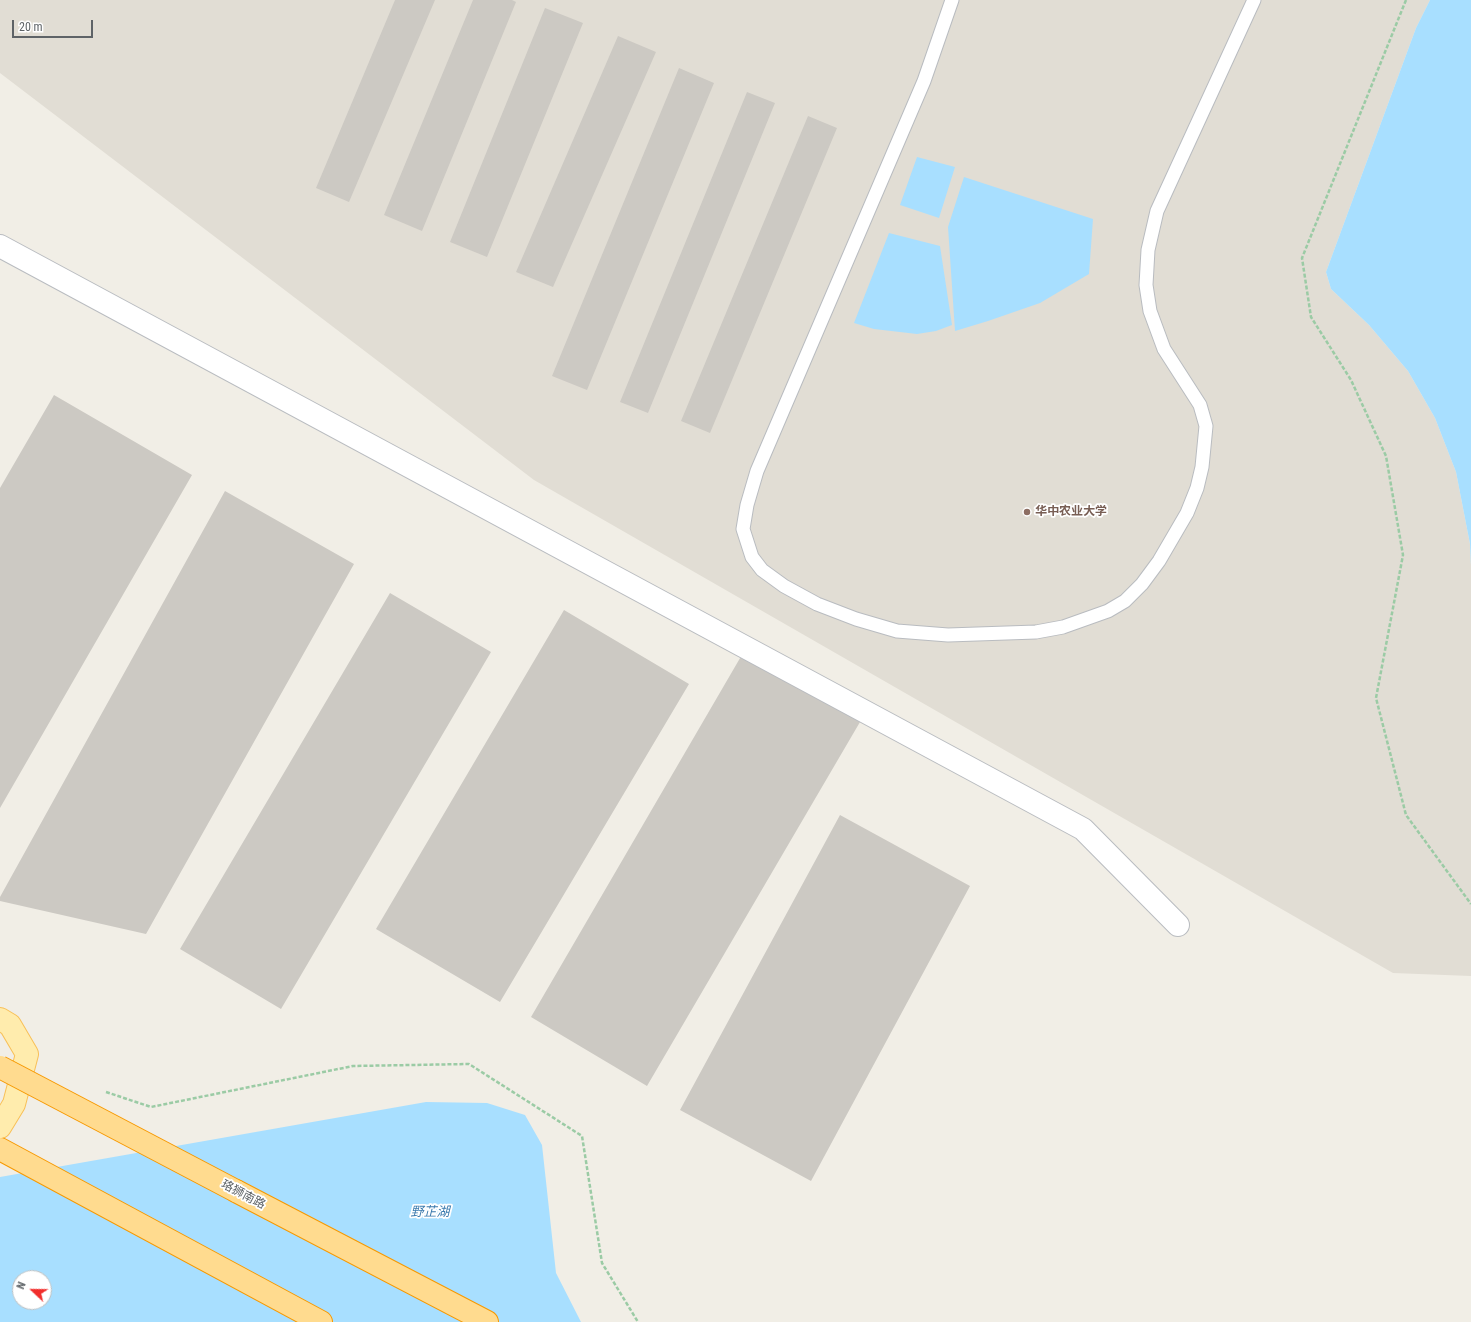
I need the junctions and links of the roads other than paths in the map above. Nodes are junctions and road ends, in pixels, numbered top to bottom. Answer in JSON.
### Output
{"nodes":[{"id":1,"x":952,"y":0,"type":"edge"},
{"id":2,"x":1254,"y":0,"type":"edge"},
{"id":3,"x":0,"y":246,"type":"edge"},
{"id":4,"x":1178,"y":925,"type":"dead end"},
{"id":5,"x":0,"y":1020,"type":"edge"},
{"id":6,"x":0,"y":1068,"type":"edge"},
{"id":7,"x":0,"y":1127,"type":"edge"},
{"id":8,"x":0,"y":1149,"type":"edge"},
{"id":9,"x":321,"y":1322,"type":"edge"},
{"id":10,"x":487,"y":1322,"type":"edge"}],
"edges":[{"from":1,"to":2,"type":"lane"},
{"from":3,"to":4,"type":"street"},
{"from":5,"to":7,"type":"main road"},
{"from":6,"to":10,"type":"highway","name":"珞狮南路","bridge":true},
{"from":8,"to":9,"type":"highway"}]}
